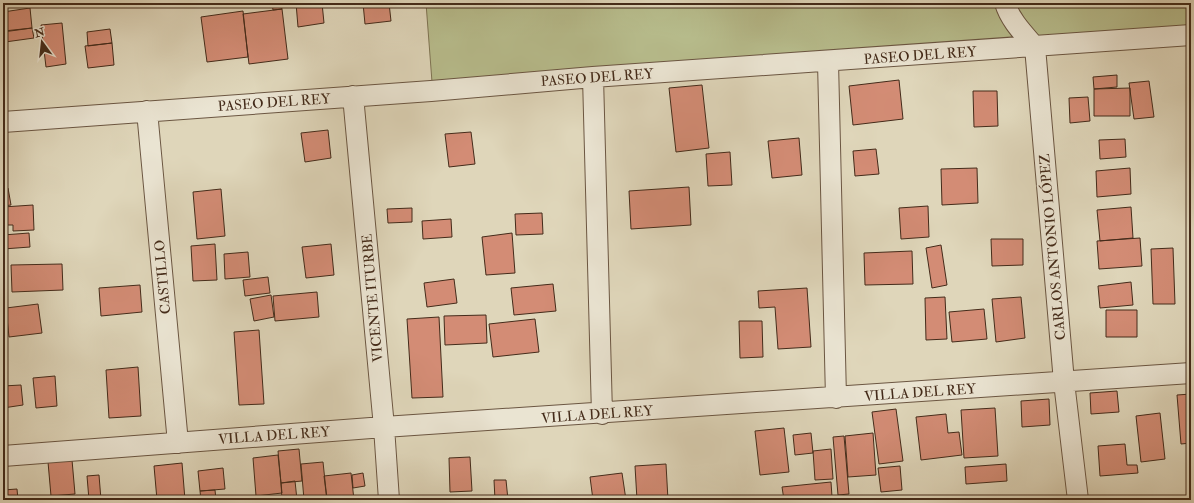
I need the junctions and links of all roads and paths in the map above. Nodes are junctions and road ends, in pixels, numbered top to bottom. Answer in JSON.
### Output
{"nodes":[{"id":1,"x":1005,"y":3,"type":"edge"},
{"id":2,"x":1191,"y":35,"type":"edge"},
{"id":3,"x":1035,"y":47,"type":"junction"},
{"id":4,"x":828,"y":62,"type":"junction"},
{"id":5,"x":593,"y":77,"type":"junction"},
{"id":6,"x":353,"y":96,"type":"junction"},
{"id":7,"x":147,"y":111,"type":"junction"},
{"id":8,"x":3,"y":122,"type":"edge"},
{"id":9,"x":1191,"y":373,"type":"edge"},
{"id":10,"x":1064,"y":382,"type":"junction"},
{"id":11,"x":836,"y":398,"type":"junction"},
{"id":12,"x":602,"y":414,"type":"junction"},
{"id":13,"x":384,"y":427,"type":"junction"},
{"id":14,"x":178,"y":443,"type":"junction"},
{"id":15,"x":3,"y":456,"type":"edge"},
{"id":16,"x":389,"y":500,"type":"edge"},
{"id":17,"x":1078,"y":500,"type":"edge"}],
"edges":[{"from":1,"to":3,"type":"street"},
{"from":2,"to":3,"type":"street","name":"PASEO DEL REY"},
{"from":3,"to":4,"type":"street","name":"PASEO DEL REY"},
{"from":3,"to":10,"type":"street","name":"CARLOS ANTONIO LÓPEZ"},
{"from":4,"to":5,"type":"street","name":"PASEO DEL REY"},
{"from":4,"to":11,"type":"street"},
{"from":5,"to":6,"type":"street","name":"PASEO DEL REY"},
{"from":5,"to":12,"type":"street"},
{"from":6,"to":7,"type":"street","name":"PASEO DEL REY"},
{"from":6,"to":13,"type":"street","name":"VICENTE ITURBE"},
{"from":7,"to":8,"type":"street","name":"PASEO DEL REY"},
{"from":7,"to":14,"type":"street","name":"CASTILLO"},
{"from":9,"to":10,"type":"street","name":"VILLA DEL REY"},
{"from":10,"to":11,"type":"street","name":"VILLA DEL REY"},
{"from":10,"to":17,"type":"street","name":"CARLOS ANTONIO LÓPEZ"},
{"from":11,"to":12,"type":"street","name":"VILLA DEL REY"},
{"from":12,"to":13,"type":"street","name":"VILLA DEL REY"},
{"from":13,"to":14,"type":"street","name":"VILLA DEL REY"},
{"from":13,"to":16,"type":"street","name":"VICENTE ITURBE"},
{"from":14,"to":15,"type":"street","name":"VILLA DEL REY"}]}
